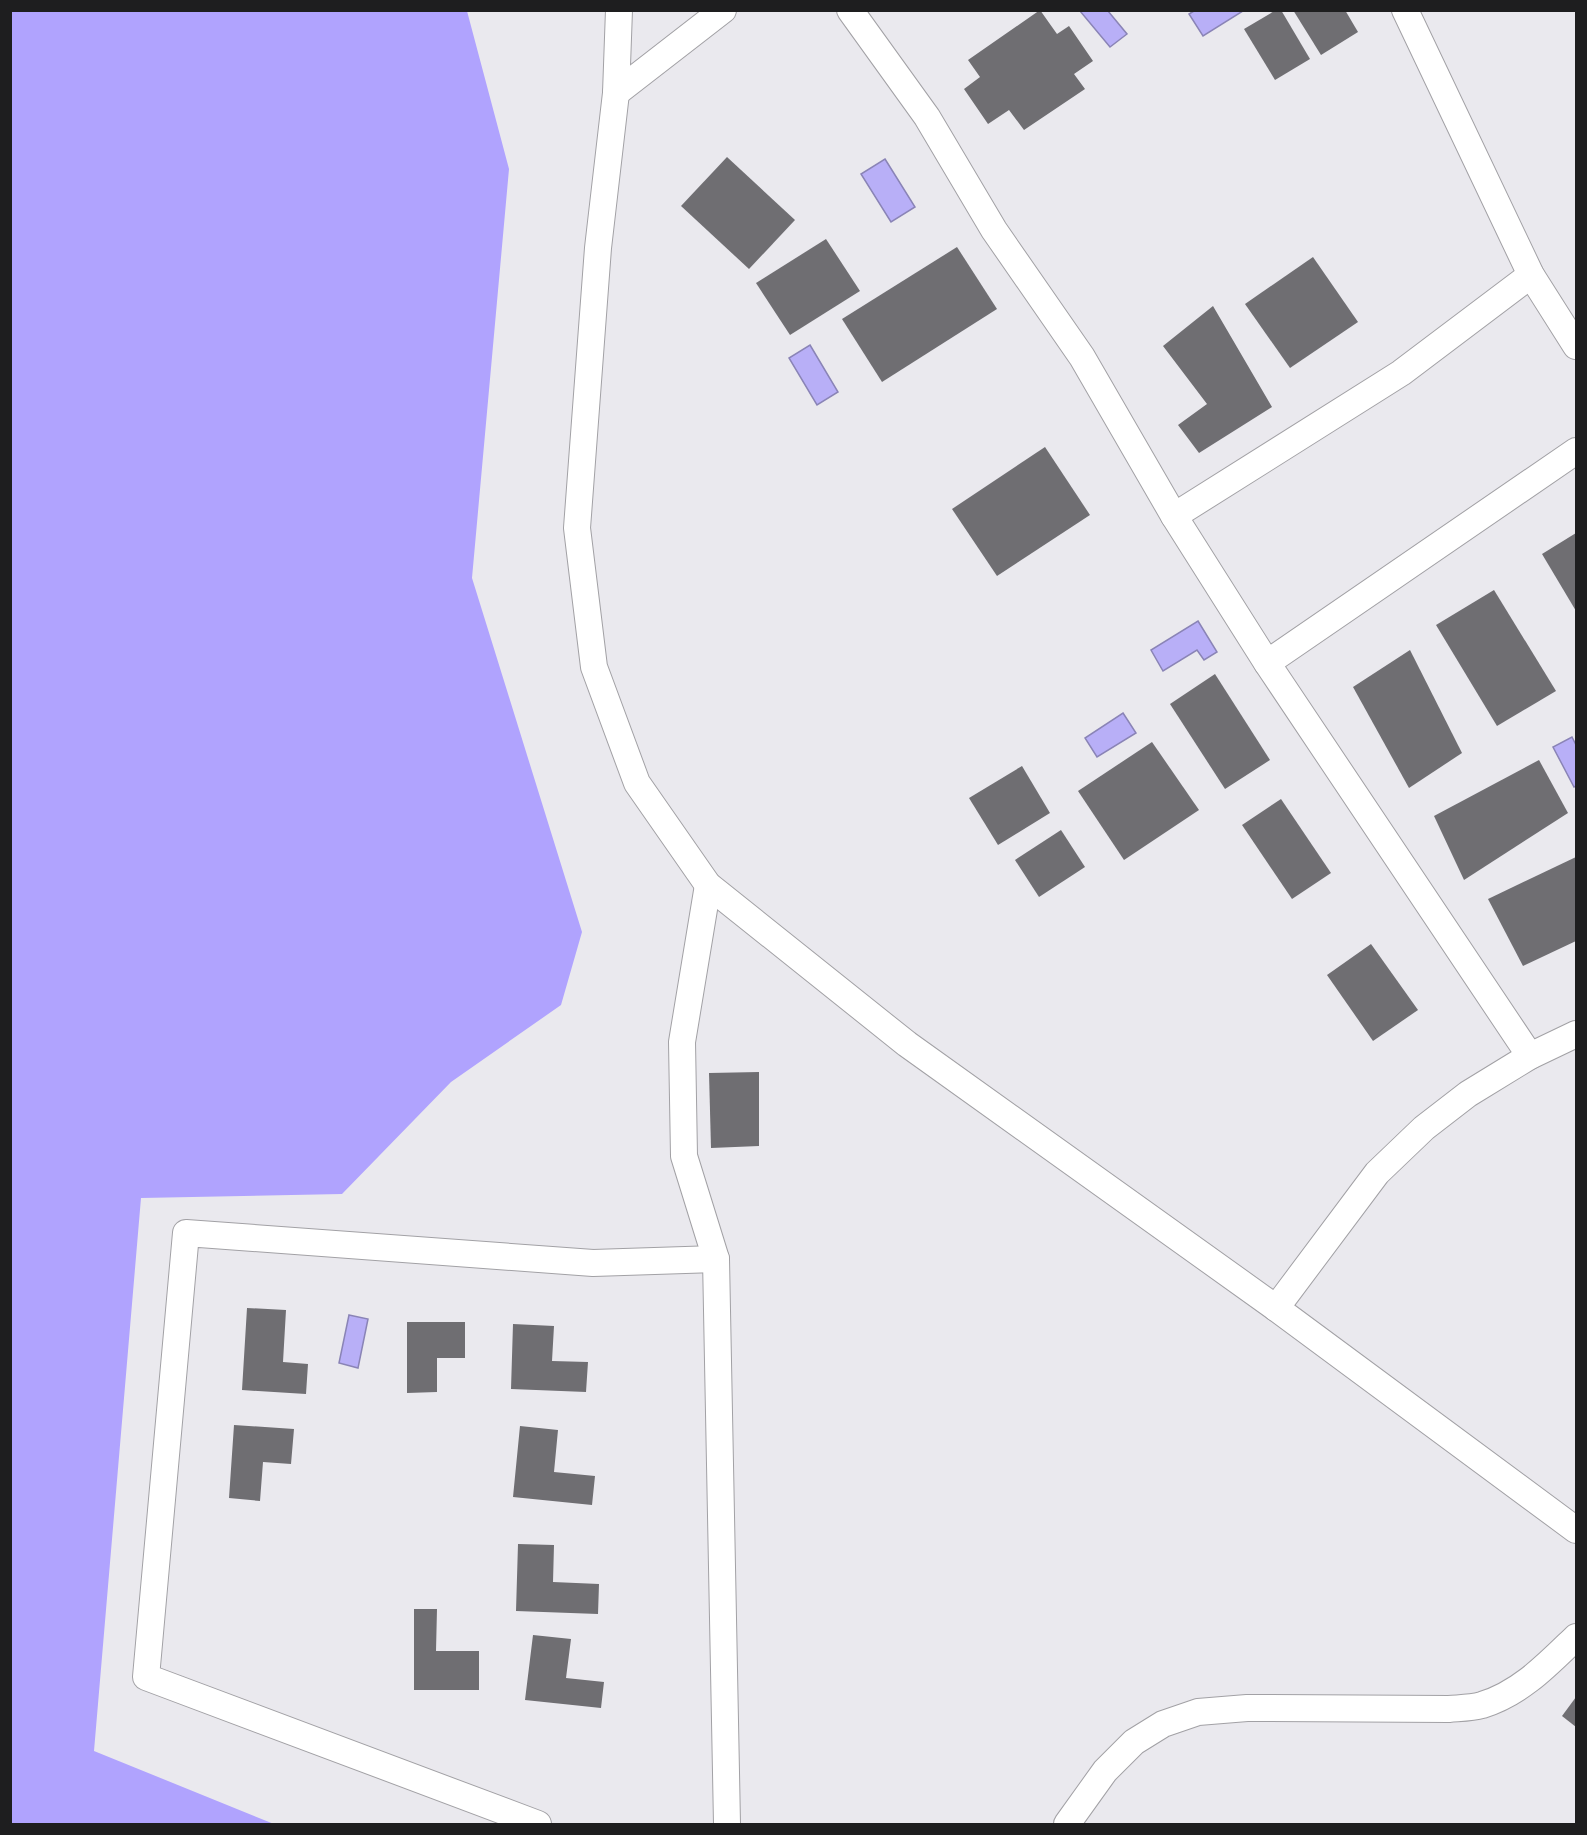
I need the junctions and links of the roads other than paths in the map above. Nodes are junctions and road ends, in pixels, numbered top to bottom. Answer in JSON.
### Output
{"nodes":[{"id":1,"x":619,"y":10,"type":"edge"},
{"id":2,"x":723,"y":10,"type":"edge"},
{"id":3,"x":850,"y":10,"type":"edge"},
{"id":4,"x":1405,"y":10,"type":"edge"},
{"id":5,"x":616,"y":93,"type":"junction"},
{"id":6,"x":1531,"y":274,"type":"junction"},
{"id":7,"x":1569,"y":318,"type":"edge"},
{"id":8,"x":1576,"y":346,"type":"edge"},
{"id":9,"x":1576,"y":451,"type":"edge"},
{"id":10,"x":1174,"y":516,"type":"junction"},
{"id":11,"x":1267,"y":663,"type":"junction"},
{"id":12,"x":708,"y":885,"type":"junction"},
{"id":13,"x":1576,"y":1034,"type":"edge"},
{"id":14,"x":1530,"y":1056,"type":"junction"},
{"id":15,"x":716,"y":1259,"type":"junction"},
{"id":16,"x":1276,"y":1308,"type":"junction"},
{"id":17,"x":1576,"y":1530,"type":"edge"},
{"id":18,"x":1576,"y":1637,"type":"edge"},
{"id":19,"x":538,"y":1824,"type":"edge"},
{"id":20,"x":727,"y":1824,"type":"edge"},
{"id":21,"x":1067,"y":1824,"type":"edge"}],
"edges":[{"from":1,"to":5,"type":"street"},
{"from":2,"to":5,"type":"street"},
{"from":3,"to":10,"type":"street"},
{"from":4,"to":6,"type":"street"},
{"from":5,"to":12,"type":"street"},
{"from":6,"to":7,"type":"street"},
{"from":6,"to":10,"type":"street"},
{"from":7,"to":8,"type":"street"},
{"from":9,"to":11,"type":"street"},
{"from":10,"to":11,"type":"street"},
{"from":11,"to":14,"type":"street"},
{"from":12,"to":15,"type":"street"},
{"from":12,"to":16,"type":"street"},
{"from":13,"to":14,"type":"street"},
{"from":14,"to":16,"type":"street"},
{"from":15,"to":19,"type":"street"},
{"from":15,"to":20,"type":"street"},
{"from":16,"to":17,"type":"street"},
{"from":18,"to":21,"type":"street"}]}
